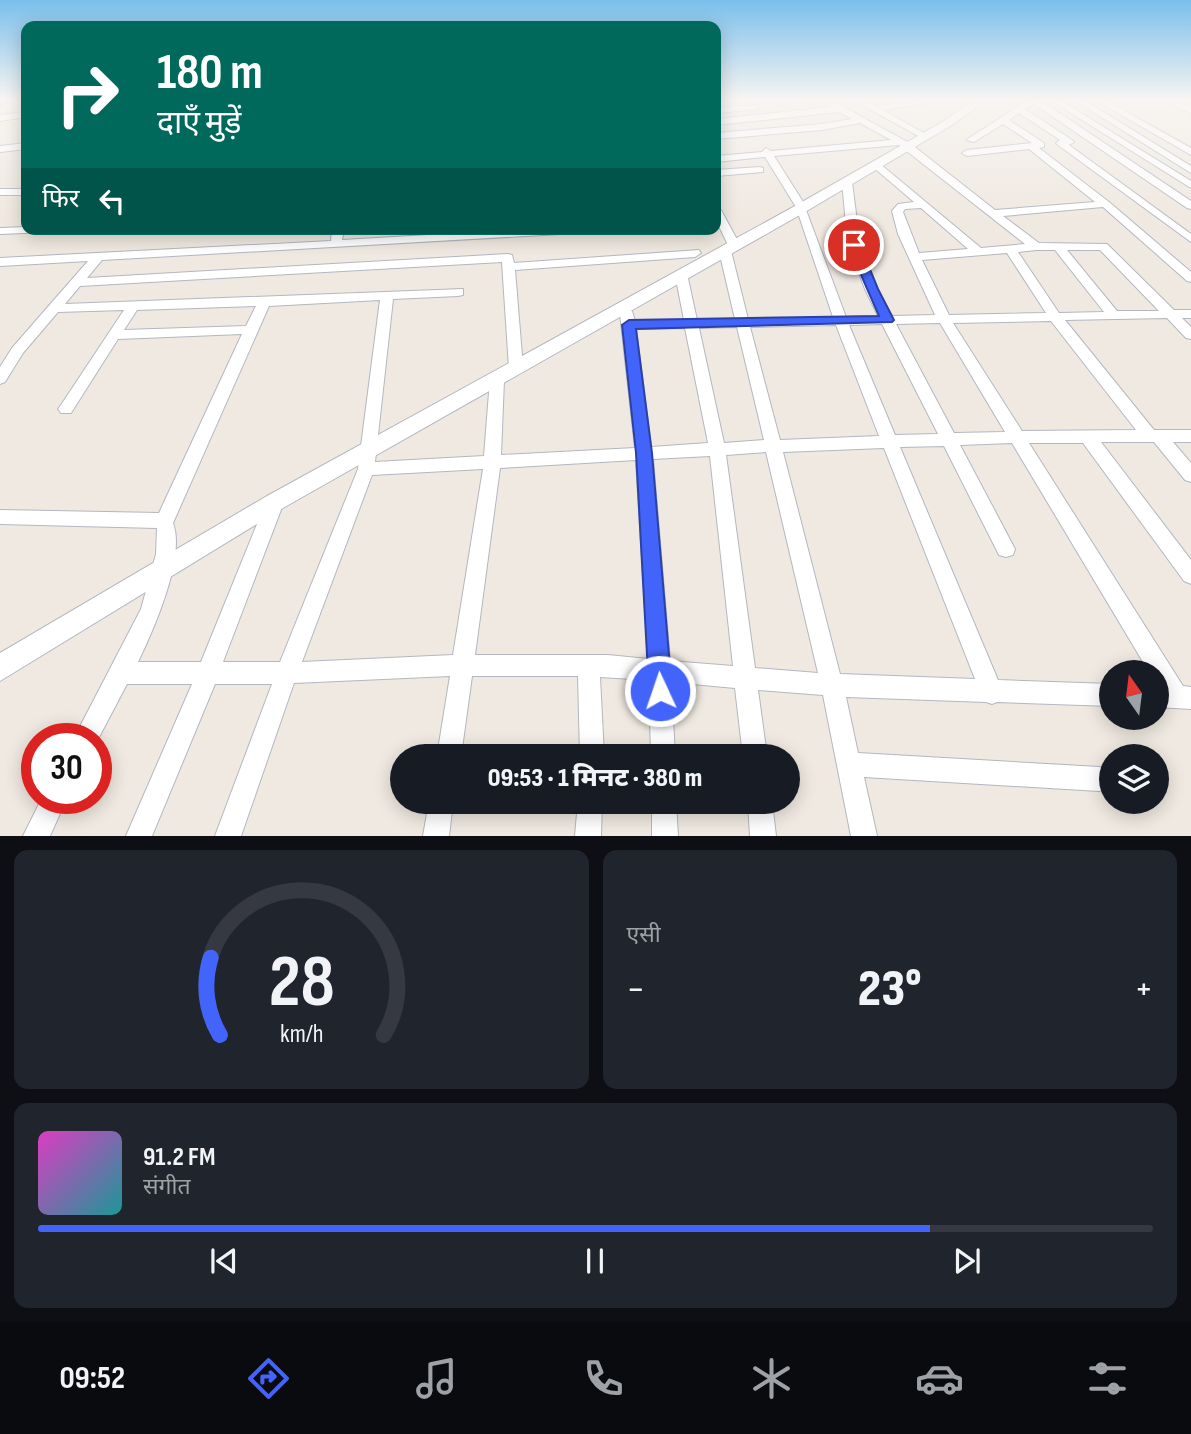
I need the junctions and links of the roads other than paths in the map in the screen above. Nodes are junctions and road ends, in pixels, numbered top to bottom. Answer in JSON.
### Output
{"nodes":[{"id":1,"x":757,"y":139,"type":"edge"},
{"id":2,"x":896,"y":139,"type":"edge"},
{"id":3,"x":917,"y":139,"type":"edge"},
{"id":4,"x":1027,"y":139,"type":"edge"},
{"id":5,"x":1061,"y":139,"type":"edge"},
{"id":6,"x":1094,"y":139,"type":"joint"},
{"id":7,"x":1117,"y":139,"type":"edge"},
{"id":8,"x":1141,"y":139,"type":"edge"},
{"id":9,"x":1168,"y":139,"type":"edge"},
{"id":10,"x":1065,"y":142,"type":"junction"},
{"id":11,"x":905,"y":144,"type":"junction"},
{"id":12,"x":21,"y":147,"type":"edge"},
{"id":13,"x":1038,"y":148,"type":"junction"},
{"id":14,"x":0,"y":149,"type":"edge"},
{"id":15,"x":1191,"y":152,"type":"edge"},
{"id":16,"x":967,"y":153,"type":"dead end"},
{"id":17,"x":854,"y":156,"type":"dead end"},
{"id":18,"x":721,"y":159,"type":"edge"},
{"id":19,"x":985,"y":159,"type":"dead end"},
{"id":20,"x":773,"y":160,"type":"junction"},
{"id":21,"x":876,"y":165,"type":"junction"},
{"id":22,"x":760,"y":170,"type":"dead end"},
{"id":23,"x":1191,"y":170,"type":"edge"},
{"id":24,"x":721,"y":173,"type":"edge"},
{"id":25,"x":846,"y":182,"type":"junction"},
{"id":26,"x":1191,"y":185,"type":"edge"},
{"id":27,"x":0,"y":192,"type":"edge"},
{"id":28,"x":21,"y":192,"type":"edge"},
{"id":29,"x":1105,"y":204,"type":"junction"},
{"id":30,"x":923,"y":205,"type":"junction"},
{"id":31,"x":1191,"y":206,"type":"edge"},
{"id":32,"x":801,"y":208,"type":"junction"},
{"id":33,"x":994,"y":214,"type":"junction"},
{"id":34,"x":721,"y":226,"type":"edge"},
{"id":35,"x":21,"y":230,"type":"edge"},
{"id":36,"x":0,"y":231,"type":"edge"},
{"id":37,"x":337,"y":235,"type":"edge"},
{"id":38,"x":518,"y":235,"type":"edge"},
{"id":39,"x":505,"y":236,"type":"junction"},
{"id":40,"x":1191,"y":239,"type":"edge"},
{"id":41,"x":335,"y":244,"type":"junction"},
{"id":42,"x":1058,"y":246,"type":"junction"},
{"id":43,"x":1036,"y":247,"type":"junction"},
{"id":44,"x":729,"y":248,"type":"junction"},
{"id":45,"x":1010,"y":249,"type":"junction"},
{"id":46,"x":979,"y":252,"type":"junction"},
{"id":47,"x":695,"y":253,"type":"dead end"},
{"id":48,"x":100,"y":255,"type":"junction"},
{"id":49,"x":914,"y":257,"type":"junction"},
{"id":50,"x":0,"y":262,"type":"edge"},
{"id":51,"x":508,"y":263,"type":"junction"},
{"id":52,"x":681,"y":274,"type":"junction"},
{"id":53,"x":1191,"y":278,"type":"edge"},
{"id":54,"x":77,"y":282,"type":"junction"},
{"id":55,"x":458,"y":292,"type":"dead end"},
{"id":56,"x":387,"y":295,"type":"junction"},
{"id":57,"x":264,"y":302,"type":"junction"},
{"id":58,"x":625,"y":305,"type":"junction"},
{"id":59,"x":133,"y":306,"type":"junction"},
{"id":60,"x":56,"y":308,"type":"junction"},
{"id":61,"x":1170,"y":314,"type":"junction"},
{"id":62,"x":1191,"y":314,"type":"edge"},
{"id":63,"x":1114,"y":316,"type":"junction"},
{"id":64,"x":1055,"y":317,"type":"junction"},
{"id":65,"x":944,"y":319,"type":"junction"},
{"id":66,"x":888,"y":320,"type":"junction"},
{"id":67,"x":841,"y":321,"type":"junction"},
{"id":68,"x":742,"y":322,"type":"junction"},
{"id":69,"x":692,"y":323,"type":"junction"},
{"id":70,"x":629,"y":325,"type":"junction"},
{"id":71,"x":251,"y":330,"type":"junction"},
{"id":72,"x":114,"y":335,"type":"junction"},
{"id":73,"x":1191,"y":335,"type":"edge"},
{"id":74,"x":0,"y":351,"type":"edge"},
{"id":75,"x":17,"y":351,"type":"junction"},
{"id":76,"x":516,"y":368,"type":"junction"},
{"id":77,"x":0,"y":379,"type":"edge"},
{"id":78,"x":497,"y":380,"type":"junction"},
{"id":79,"x":66,"y":409,"type":"dead end"},
{"id":80,"x":1087,"y":436,"type":"junction"},
{"id":81,"x":1153,"y":436,"type":"junction"},
{"id":82,"x":1191,"y":436,"type":"edge"},
{"id":83,"x":1017,"y":437,"type":"junction"},
{"id":84,"x":951,"y":441,"type":"junction"},
{"id":85,"x":890,"y":442,"type":"junction"},
{"id":86,"x":771,"y":446,"type":"junction"},
{"id":87,"x":717,"y":448,"type":"junction"},
{"id":88,"x":644,"y":453,"type":"junction"},
{"id":89,"x":368,"y":459,"type":"junction"},
{"id":90,"x":492,"y":462,"type":"junction"},
{"id":91,"x":1191,"y":475,"type":"edge"},
{"id":92,"x":275,"y":502,"type":"junction"},
{"id":93,"x":0,"y":517,"type":"edge"},
{"id":94,"x":164,"y":523,"type":"junction"},
{"id":95,"x":1006,"y":549,"type":"dead end"},
{"id":96,"x":163,"y":570,"type":"junction"},
{"id":97,"x":1191,"y":575,"type":"edge"},
{"id":98,"x":464,"y":665,"type":"junction"},
{"id":99,"x":589,"y":666,"type":"junction"},
{"id":100,"x":0,"y":668,"type":"edge"},
{"id":101,"x":660,"y":669,"type":"junction"},
{"id":102,"x":120,"y":673,"type":"junction"},
{"id":103,"x":208,"y":673,"type":"junction"},
{"id":104,"x":287,"y":673,"type":"junction"},
{"id":105,"x":747,"y":678,"type":"junction"},
{"id":106,"x":832,"y":685,"type":"junction"},
{"id":107,"x":992,"y":693,"type":"junction"},
{"id":108,"x":1099,"y":695,"type":"edge"},
{"id":109,"x":1175,"y":697,"type":"edge"},
{"id":110,"x":94,"y":723,"type":"edge"},
{"id":111,"x":451,"y":744,"type":"edge"},
{"id":112,"x":592,"y":744,"type":"edge"},
{"id":113,"x":663,"y":744,"type":"edge"},
{"id":114,"x":754,"y":744,"type":"edge"},
{"id":115,"x":849,"y":764,"type":"junction"},
{"id":116,"x":1099,"y":779,"type":"dead end"},
{"id":117,"x":47,"y":814,"type":"edge"},
{"id":118,"x":439,"y":814,"type":"edge"},
{"id":119,"x":589,"y":814,"type":"edge"},
{"id":120,"x":664,"y":814,"type":"edge"},
{"id":121,"x":761,"y":814,"type":"edge"},
{"id":122,"x":36,"y":835,"type":"edge"},
{"id":123,"x":139,"y":835,"type":"edge"},
{"id":124,"x":228,"y":835,"type":"edge"},
{"id":125,"x":436,"y":835,"type":"edge"},
{"id":126,"x":588,"y":835,"type":"edge"},
{"id":127,"x":665,"y":835,"type":"edge"},
{"id":128,"x":764,"y":835,"type":"edge"},
{"id":129,"x":864,"y":835,"type":"edge"}],
"edges":[{"from":1,"to":20,"type":"street"},
{"from":2,"to":11,"type":"street"},
{"from":3,"to":11,"type":"street"},
{"from":4,"to":13,"type":"street"},
{"from":5,"to":10,"type":"street"},
{"from":6,"to":10,"type":"street"},
{"from":6,"to":31,"type":"street"},
{"from":7,"to":26,"type":"street"},
{"from":8,"to":23,"type":"street"},
{"from":9,"to":15,"type":"street"},
{"from":10,"to":13,"type":"street"},
{"from":10,"to":40,"type":"street"},
{"from":11,"to":20,"type":"street"},
{"from":11,"to":21,"type":"street"},
{"from":11,"to":33,"type":"street"},
{"from":12,"to":14,"type":"street"},
{"from":13,"to":16,"type":"street"},
{"from":13,"to":19,"type":"street"},
{"from":13,"to":29,"type":"street"},
{"from":17,"to":20,"type":"street"},
{"from":18,"to":20,"type":"street"},
{"from":20,"to":32,"type":"street"},
{"from":21,"to":25,"type":"street"},
{"from":21,"to":30,"type":"street"},
{"from":22,"to":24,"type":"street"},
{"from":25,"to":32,"type":"street"},
{"from":25,"to":66,"type":"street"},
{"from":27,"to":28,"type":"street"},
{"from":29,"to":33,"type":"street"},
{"from":29,"to":53,"type":"street"},
{"from":30,"to":46,"type":"street"},
{"from":30,"to":49,"type":"street"},
{"from":32,"to":44,"type":"street"},
{"from":32,"to":67,"type":"street"},
{"from":33,"to":43,"type":"street"},
{"from":34,"to":44,"type":"street"},
{"from":35,"to":36,"type":"street"},
{"from":37,"to":41,"type":"street"},
{"from":38,"to":39,"type":"street"},
{"from":39,"to":41,"type":"street"},
{"from":39,"to":51,"type":"street"},
{"from":41,"to":48,"type":"street"},
{"from":42,"to":43,"type":"street"},
{"from":42,"to":61,"type":"street"},
{"from":42,"to":63,"type":"street"},
{"from":43,"to":45,"type":"street"},
{"from":44,"to":52,"type":"street"},
{"from":44,"to":68,"type":"street"},
{"from":45,"to":46,"type":"street"},
{"from":45,"to":64,"type":"street"},
{"from":46,"to":49,"type":"street"},
{"from":47,"to":51,"type":"street"},
{"from":48,"to":50,"type":"street"},
{"from":48,"to":54,"type":"street"},
{"from":49,"to":65,"type":"street"},
{"from":51,"to":54,"type":"street"},
{"from":51,"to":76,"type":"street"},
{"from":52,"to":58,"type":"street"},
{"from":52,"to":69,"type":"street"},
{"from":54,"to":60,"type":"street"},
{"from":55,"to":56,"type":"street"},
{"from":56,"to":57,"type":"street"},
{"from":56,"to":89,"type":"street"},
{"from":57,"to":59,"type":"street"},
{"from":57,"to":71,"type":"street"},
{"from":58,"to":70,"type":"street"},
{"from":58,"to":76,"type":"street"},
{"from":59,"to":60,"type":"street"},
{"from":59,"to":72,"type":"street"},
{"from":60,"to":75,"type":"street"},
{"from":61,"to":62,"type":"street"},
{"from":61,"to":63,"type":"street"},
{"from":61,"to":73,"type":"street"},
{"from":63,"to":64,"type":"street"},
{"from":64,"to":65,"type":"street"},
{"from":64,"to":81,"type":"street"},
{"from":65,"to":66,"type":"street"},
{"from":65,"to":83,"type":"street"},
{"from":66,"to":67,"type":"street"},
{"from":66,"to":84,"type":"street"},
{"from":67,"to":68,"type":"street"},
{"from":67,"to":85,"type":"street"},
{"from":68,"to":69,"type":"street"},
{"from":68,"to":86,"type":"street"},
{"from":69,"to":70,"type":"street"},
{"from":69,"to":87,"type":"street"},
{"from":70,"to":88,"type":"street"},
{"from":71,"to":72,"type":"street"},
{"from":71,"to":94,"type":"street"},
{"from":72,"to":79,"type":"street"},
{"from":74,"to":75,"type":"street"},
{"from":75,"to":77,"type":"street"},
{"from":76,"to":78,"type":"street"},
{"from":78,"to":89,"type":"street"},
{"from":78,"to":90,"type":"street"},
{"from":80,"to":81,"type":"street"},
{"from":80,"to":83,"type":"street"},
{"from":80,"to":97,"type":"street"},
{"from":81,"to":82,"type":"street"},
{"from":81,"to":91,"type":"street"},
{"from":83,"to":84,"type":"street"},
{"from":83,"to":109,"type":"street"},
{"from":84,"to":85,"type":"street"},
{"from":84,"to":95,"type":"street"},
{"from":85,"to":86,"type":"street"},
{"from":85,"to":107,"type":"street"},
{"from":86,"to":87,"type":"street"},
{"from":86,"to":106,"type":"street"},
{"from":87,"to":88,"type":"street"},
{"from":87,"to":105,"type":"street"},
{"from":88,"to":90,"type":"street"},
{"from":88,"to":101,"type":"street"},
{"from":89,"to":90,"type":"street"},
{"from":89,"to":92,"type":"street"},
{"from":89,"to":104,"type":"street"},
{"from":90,"to":98,"type":"street"},
{"from":92,"to":96,"type":"street"},
{"from":92,"to":103,"type":"street"},
{"from":93,"to":94,"type":"street"},
{"from":94,"to":96,"type":"street"},
{"from":96,"to":100,"type":"street"},
{"from":96,"to":102,"type":"street"},
{"from":98,"to":99,"type":"street"},
{"from":98,"to":104,"type":"street"},
{"from":98,"to":111,"type":"street"},
{"from":99,"to":101,"type":"street"},
{"from":99,"to":112,"type":"street"},
{"from":101,"to":105,"type":"street"},
{"from":101,"to":113,"type":"street"},
{"from":102,"to":103,"type":"street"},
{"from":102,"to":110,"type":"street"},
{"from":103,"to":104,"type":"street"},
{"from":103,"to":123,"type":"street"},
{"from":104,"to":124,"type":"street"},
{"from":105,"to":106,"type":"street"},
{"from":105,"to":114,"type":"street"},
{"from":106,"to":107,"type":"street"},
{"from":106,"to":115,"type":"street"},
{"from":107,"to":108,"type":"street"},
{"from":115,"to":116,"type":"street"},
{"from":115,"to":129,"type":"street"},
{"from":117,"to":122,"type":"street"},
{"from":118,"to":125,"type":"street"},
{"from":119,"to":126,"type":"street"},
{"from":120,"to":127,"type":"street"},
{"from":121,"to":128,"type":"street"}]}
